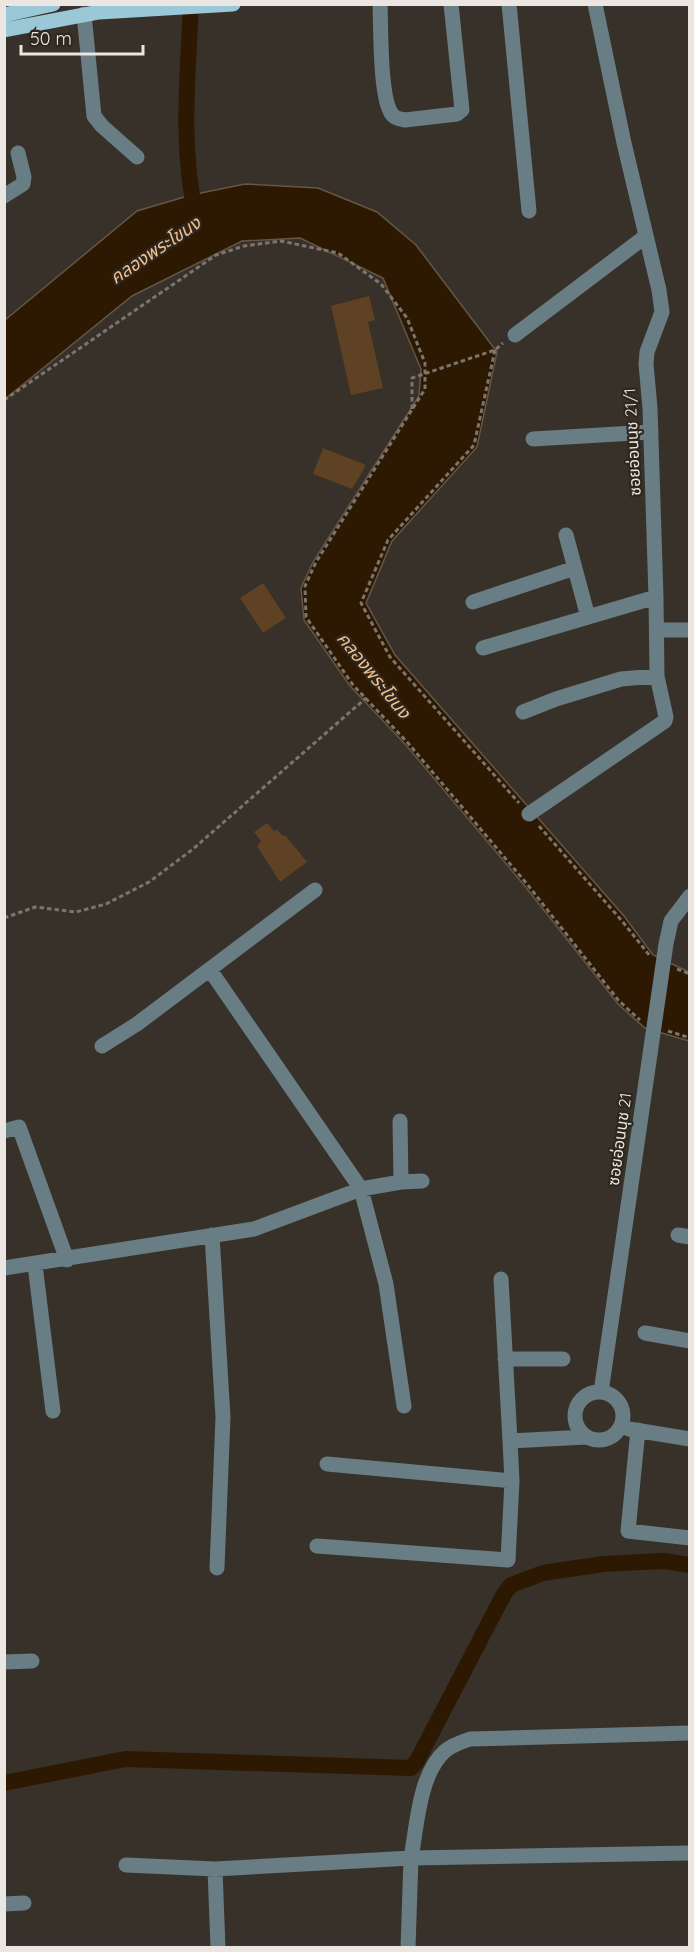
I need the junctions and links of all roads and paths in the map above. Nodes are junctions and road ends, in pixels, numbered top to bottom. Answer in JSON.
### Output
{"nodes":[{"id":1,"x":53,"y":4,"type":"edge"},
{"id":2,"x":233,"y":4,"type":"edge"},
{"id":3,"x":380,"y":4,"type":"edge"},
{"id":4,"x":452,"y":4,"type":"edge"},
{"id":5,"x":509,"y":4,"type":"edge"},
{"id":6,"x":595,"y":4,"type":"edge"},
{"id":7,"x":206,"y":6,"type":"edge"},
{"id":8,"x":94,"y":10,"type":"edge"},
{"id":9,"x":4,"y":15,"type":"edge"},
{"id":10,"x":4,"y":30,"type":"edge"},
{"id":11,"x":18,"y":153,"type":"dead end"},
{"id":12,"x":136,"y":157,"type":"dead end"},
{"id":13,"x":4,"y":196,"type":"edge"},
{"id":14,"x":529,"y":211,"type":"dead end"},
{"id":15,"x":646,"y":236,"type":"junction"},
{"id":16,"x":515,"y":335,"type":"dead end"},
{"id":17,"x":425,"y":374,"type":"junction"},
{"id":18,"x":4,"y":400,"type":"edge"},
{"id":19,"x":412,"y":410,"type":"junction"},
{"id":20,"x":651,"y":432,"type":"junction"},
{"id":21,"x":533,"y":439,"type":"dead end"},
{"id":22,"x":566,"y":535,"type":"dead end"},
{"id":23,"x":575,"y":568,"type":"junction"},
{"id":24,"x":656,"y":597,"type":"junction"},
{"id":25,"x":473,"y":602,"type":"dead end"},
{"id":26,"x":588,"y":617,"type":"junction"},
{"id":27,"x":658,"y":630,"type":"junction"},
{"id":28,"x":690,"y":630,"type":"edge"},
{"id":29,"x":483,"y":648,"type":"dead end"},
{"id":30,"x":657,"y":676,"type":"junction"},
{"id":31,"x":366,"y":698,"type":"junction"},
{"id":32,"x":523,"y":712,"type":"dead end"},
{"id":33,"x":529,"y":814,"type":"junction"},
{"id":34,"x":315,"y":890,"type":"dead end"},
{"id":35,"x":690,"y":896,"type":"edge"},
{"id":36,"x":4,"y":918,"type":"edge"},
{"id":37,"x":650,"y":956,"type":"dead end"},
{"id":38,"x":670,"y":965,"type":"dead end"},
{"id":39,"x":210,"y":970,"type":"junction"},
{"id":40,"x":690,"y":974,"type":"edge"},
{"id":41,"x":646,"y":1025,"type":"dead end"},
{"id":42,"x":668,"y":1031,"type":"dead end"},
{"id":43,"x":690,"y":1038,"type":"edge"},
{"id":44,"x":102,"y":1046,"type":"dead end"},
{"id":45,"x":400,"y":1120,"type":"dead end"},
{"id":46,"x":4,"y":1131,"type":"edge"},
{"id":47,"x":423,"y":1181,"type":"dead end"},
{"id":48,"x":401,"y":1182,"type":"junction"},
{"id":49,"x":361,"y":1189,"type":"junction"},
{"id":50,"x":212,"y":1235,"type":"junction"},
{"id":51,"x":67,"y":1260,"type":"junction"},
{"id":52,"x":35,"y":1264,"type":"junction"},
{"id":53,"x":4,"y":1269,"type":"edge"},
{"id":54,"x":501,"y":1279,"type":"dead end"},
{"id":55,"x":645,"y":1333,"type":"dead end"},
{"id":56,"x":690,"y":1341,"type":"edge"},
{"id":57,"x":505,"y":1359,"type":"junction"},
{"id":58,"x":563,"y":1359,"type":"dead end"},
{"id":59,"x":601,"y":1392,"type":"junction"},
{"id":60,"x":404,"y":1406,"type":"dead end"},
{"id":61,"x":52,"y":1411,"type":"dead end"},
{"id":62,"x":620,"y":1427,"type":"junction"},
{"id":63,"x":639,"y":1430,"type":"junction"},
{"id":64,"x":586,"y":1437,"type":"junction"},
{"id":65,"x":690,"y":1439,"type":"edge"},
{"id":66,"x":510,"y":1441,"type":"junction"},
{"id":67,"x":327,"y":1464,"type":"dead end"},
{"id":68,"x":512,"y":1481,"type":"junction"},
{"id":69,"x":690,"y":1538,"type":"edge"},
{"id":70,"x":317,"y":1546,"type":"dead end"},
{"id":71,"x":217,"y":1569,"type":"dead end"},
{"id":72,"x":32,"y":1660,"type":"dead end"},
{"id":73,"x":4,"y":1662,"type":"edge"},
{"id":74,"x":690,"y":1733,"type":"edge"},
{"id":75,"x":690,"y":1853,"type":"edge"},
{"id":76,"x":411,"y":1858,"type":"junction"},
{"id":77,"x":126,"y":1865,"type":"dead end"},
{"id":78,"x":215,"y":1869,"type":"junction"},
{"id":79,"x":24,"y":1903,"type":"dead end"},
{"id":80,"x":4,"y":1904,"type":"edge"},
{"id":81,"x":218,"y":1947,"type":"edge"},
{"id":82,"x":408,"y":1947,"type":"edge"}],
"edges":[{"from":1,"to":9,"type":"main road"},
{"from":2,"to":7,"type":"main road"},
{"from":3,"to":4,"type":"street"},
{"from":5,"to":14,"type":"street"},
{"from":6,"to":15,"type":"street","name":"ซอยอ่อนนุช 21/1"},
{"from":7,"to":8,"type":"main road"},
{"from":8,"to":10,"type":"main road"},
{"from":8,"to":12,"type":"street"},
{"from":11,"to":13,"type":"street"},
{"from":15,"to":16,"type":"street"},
{"from":15,"to":20,"type":"street","name":"ซอยอ่อนนุช 21/1"},
{"from":17,"to":18,"type":"path"},
{"from":17,"to":19,"type":"path"},
{"from":17,"to":19,"type":"path"},
{"from":17,"to":33,"type":"path"},
{"from":19,"to":31,"type":"path"},
{"from":20,"to":21,"type":"street"},
{"from":20,"to":24,"type":"street","name":"ซอยอ่อนนุช 21/1"},
{"from":22,"to":23,"type":"street"},
{"from":23,"to":25,"type":"street"},
{"from":23,"to":26,"type":"street"},
{"from":24,"to":26,"type":"street"},
{"from":24,"to":27,"type":"street","name":"ซอยอ่อนนุช 21/1"},
{"from":26,"to":29,"type":"street"},
{"from":27,"to":28,"type":"street"},
{"from":27,"to":30,"type":"street","name":"ซอยอ่อนนุช 21/1"},
{"from":30,"to":32,"type":"street"},
{"from":30,"to":33,"type":"street","name":"ซอยอ่อนนุช 21/1"},
{"from":31,"to":36,"type":"path"},
{"from":31,"to":41,"type":"path"},
{"from":33,"to":37,"type":"path"},
{"from":34,"to":39,"type":"street"},
{"from":35,"to":59,"type":"street","name":"ซอยอ่อนนุช 21"},
{"from":38,"to":40,"type":"path"},
{"from":39,"to":44,"type":"street"},
{"from":39,"to":49,"type":"street"},
{"from":42,"to":43,"type":"path"},
{"from":45,"to":48,"type":"street"},
{"from":46,"to":51,"type":"street"},
{"from":47,"to":48,"type":"street"},
{"from":48,"to":49,"type":"street"},
{"from":49,"to":50,"type":"street"},
{"from":49,"to":60,"type":"street"},
{"from":50,"to":51,"type":"street"},
{"from":50,"to":71,"type":"street"},
{"from":51,"to":52,"type":"street"},
{"from":52,"to":53,"type":"street"},
{"from":52,"to":61,"type":"street"},
{"from":54,"to":57,"type":"street"},
{"from":55,"to":56,"type":"street"},
{"from":57,"to":58,"type":"street"},
{"from":57,"to":66,"type":"street"},
{"from":59,"to":62,"type":"street"},
{"from":59,"to":64,"type":"street"},
{"from":62,"to":63,"type":"street"},
{"from":62,"to":64,"type":"street"},
{"from":63,"to":65,"type":"street"},
{"from":63,"to":69,"type":"street"},
{"from":64,"to":66,"type":"street"},
{"from":66,"to":68,"type":"street"},
{"from":67,"to":68,"type":"street"},
{"from":68,"to":70,"type":"street"},
{"from":72,"to":73,"type":"street"},
{"from":74,"to":76,"type":"street"},
{"from":75,"to":76,"type":"street"},
{"from":76,"to":78,"type":"street"},
{"from":76,"to":82,"type":"street"},
{"from":77,"to":78,"type":"street"},
{"from":78,"to":81,"type":"street"},
{"from":79,"to":80,"type":"street"}]}
